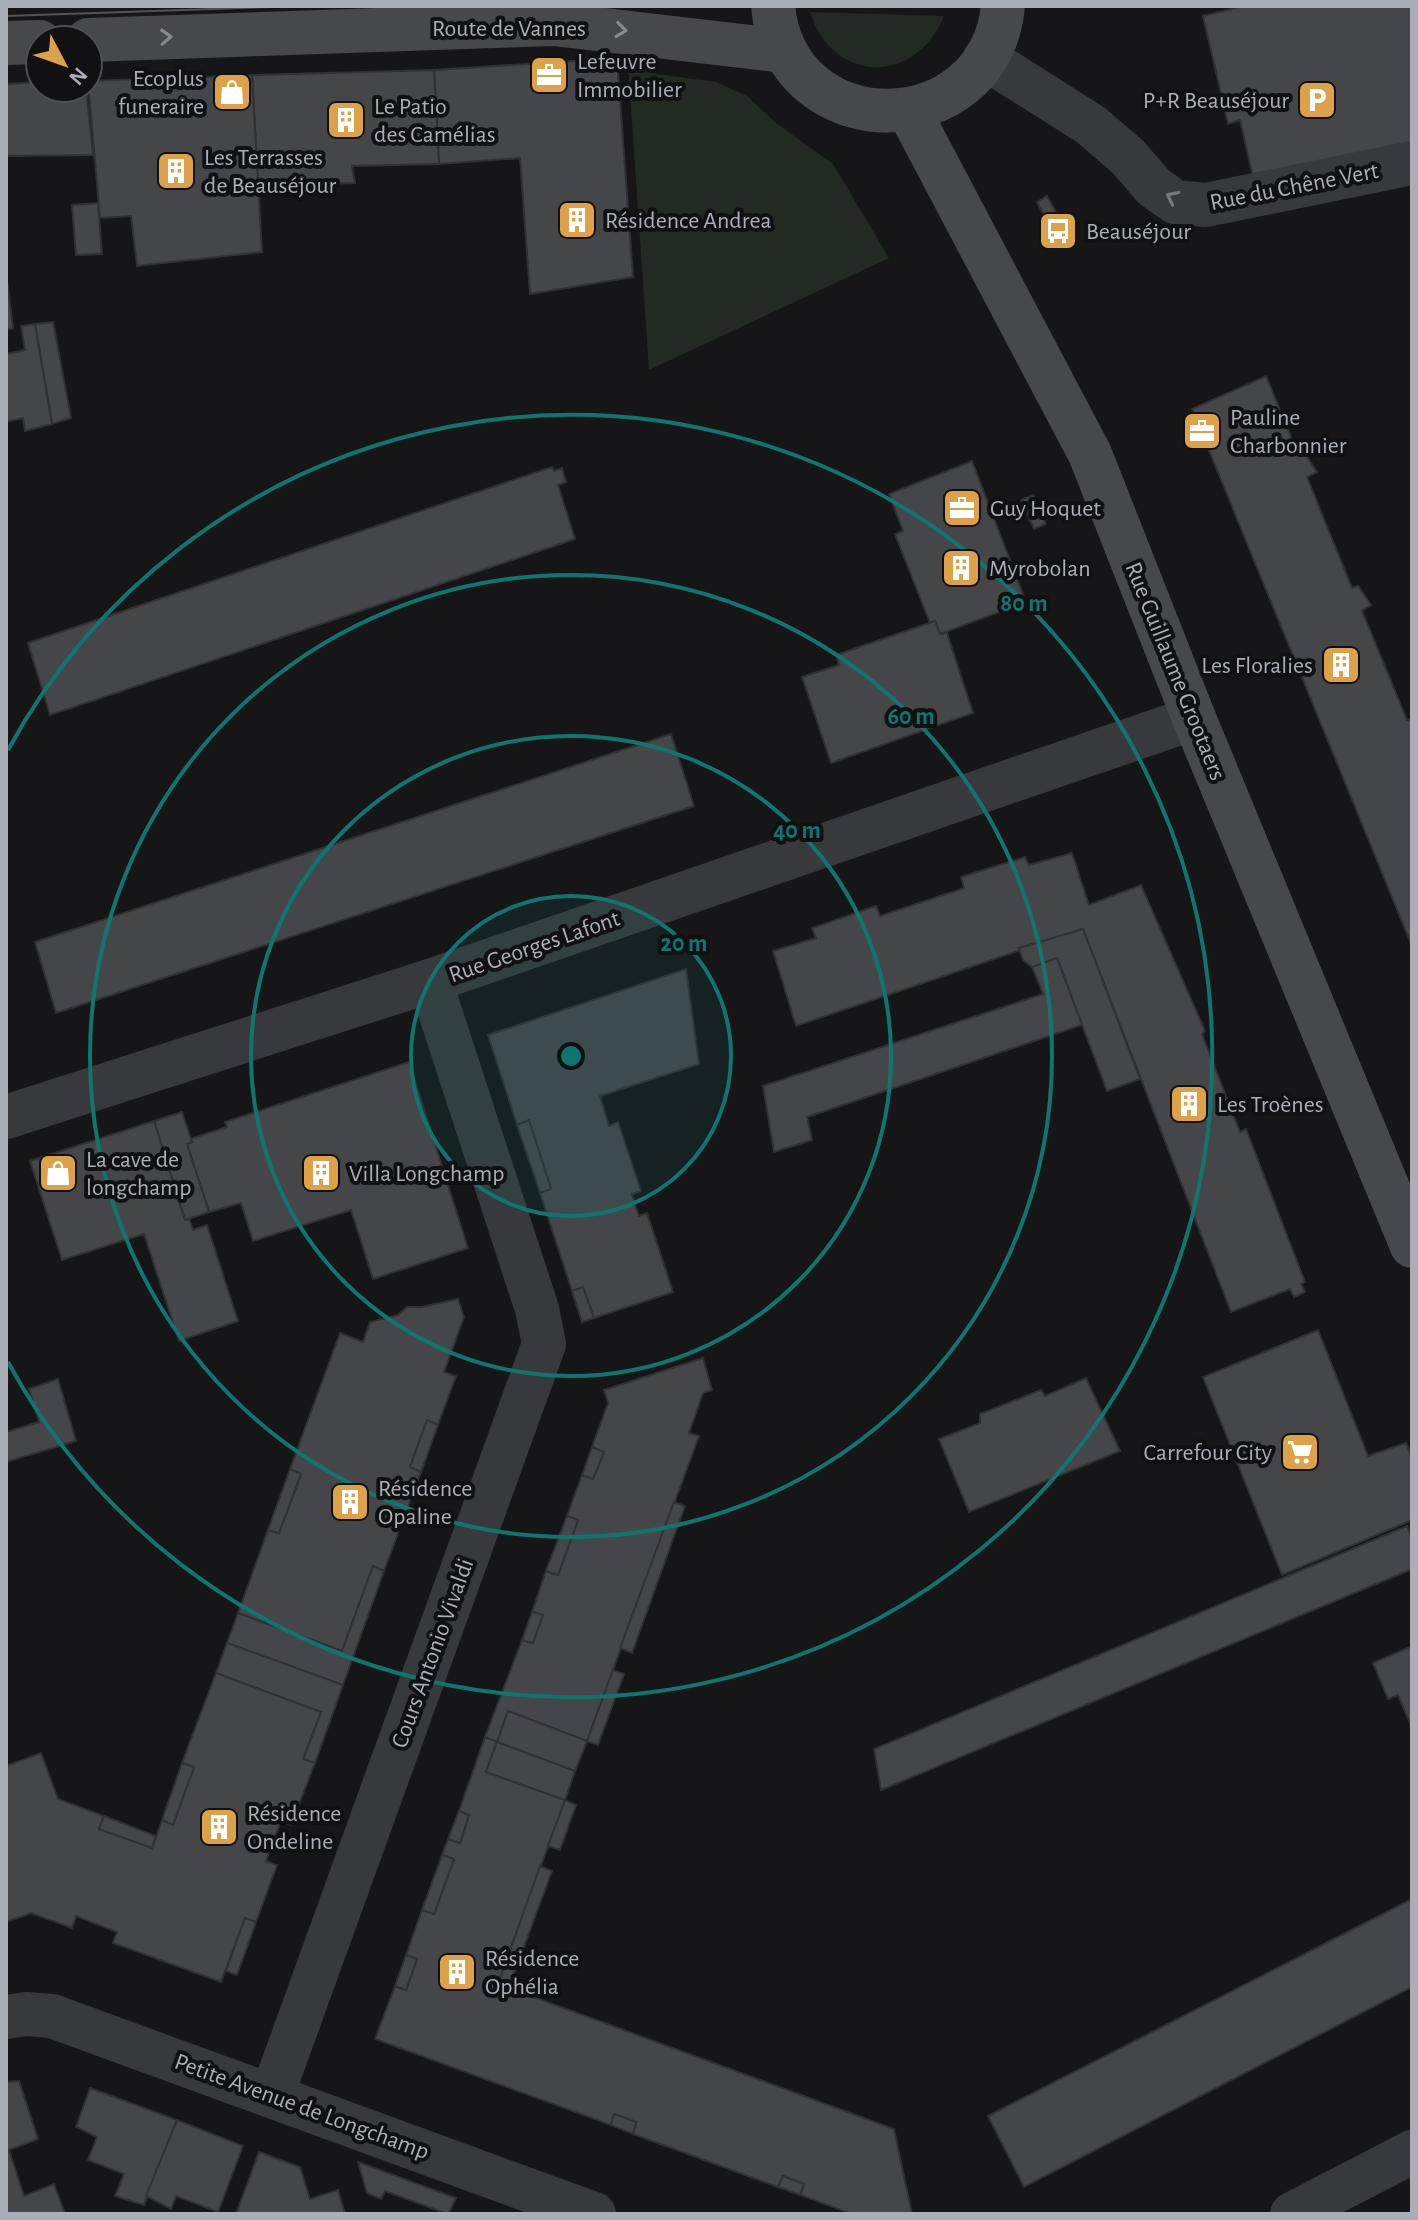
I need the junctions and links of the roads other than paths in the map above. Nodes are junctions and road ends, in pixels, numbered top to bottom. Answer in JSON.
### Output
{"nodes":[{"id":1,"x":773,"y":6,"type":"edge"},
{"id":2,"x":1003,"y":6,"type":"edge"},
{"id":3,"x":104,"y":39,"type":"edge"},
{"id":4,"x":785,"y":51,"type":"junction"},
{"id":5,"x":985,"y":58,"type":"junction"},
{"id":6,"x":909,"y":111,"type":"junction"},
{"id":7,"x":1412,"y":163,"type":"edge"},
{"id":8,"x":1194,"y":718,"type":"junction"},
{"id":9,"x":430,"y":981,"type":"junction"},
{"id":10,"x":6,"y":1117,"type":"edge"},
{"id":11,"x":1412,"y":1246,"type":"edge"},
{"id":12,"x":6,"y":2017,"type":"edge"},
{"id":13,"x":272,"y":2095,"type":"junction"},
{"id":14,"x":1412,"y":2152,"type":"edge"},
{"id":15,"x":594,"y":2214,"type":"edge"},
{"id":16,"x":1292,"y":2214,"type":"edge"}],
"edges":[{"from":1,"to":4,"type":"street"},
{"from":2,"to":5,"type":"street"},
{"from":3,"to":4,"type":"street","name":"Route de Vannes","one_way":true},
{"from":4,"to":6,"type":"street"},
{"from":5,"to":6,"type":"street"},
{"from":7,"to":5,"type":"street","name":"Rue du Chêne Vert","one_way":true},
{"from":6,"to":8,"type":"street","name":"Rue Guillaume Grootaers"},
{"from":8,"to":9,"type":"street","name":"Rue Georges Lafont"},
{"from":8,"to":11,"type":"street","name":"Rue Guillaume Grootaers"},
{"from":9,"to":10,"type":"street","name":"Rue Georges Lafont"},
{"from":9,"to":13,"type":"street","name":"Cours Antonio Vivaldi"},
{"from":12,"to":13,"type":"street","name":"Petite Avenue de Longchamp"},
{"from":13,"to":15,"type":"street","name":"Petite Avenue de Longchamp"},
{"from":14,"to":16,"type":"street"}]}
